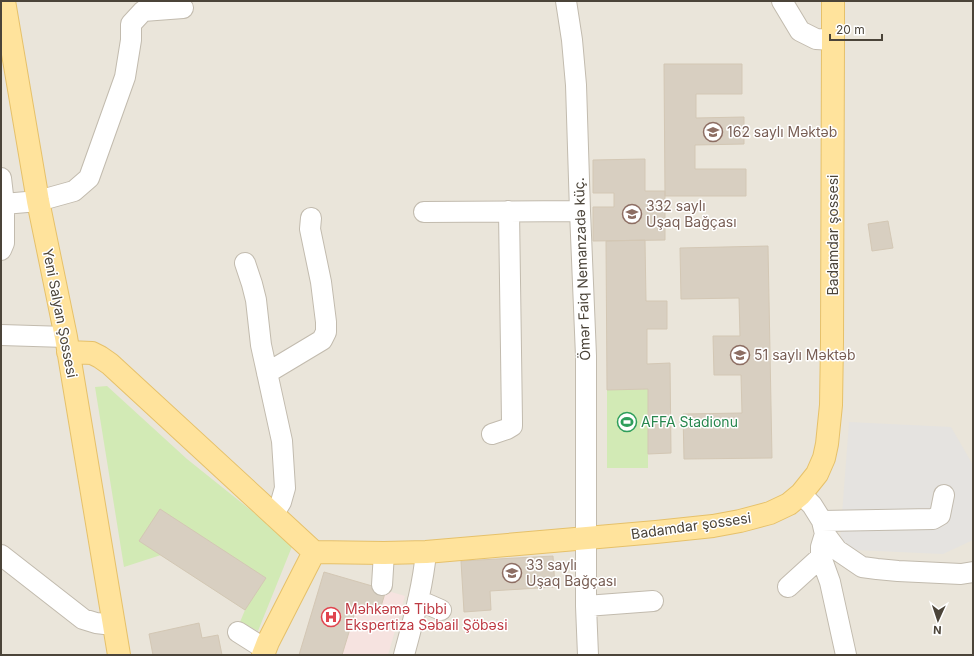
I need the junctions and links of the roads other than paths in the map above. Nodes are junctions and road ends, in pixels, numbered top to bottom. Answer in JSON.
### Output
{"nodes":[{"id":1,"x":4,"y":1,"type":"edge"},
{"id":2,"x":566,"y":1,"type":"edge"},
{"id":3,"x":782,"y":1,"type":"edge"},
{"id":4,"x":833,"y":1,"type":"edge"},
{"id":5,"x":183,"y":8,"type":"dead end"},
{"id":6,"x":833,"y":40,"type":"junction"},
{"id":7,"x":1,"y":178,"type":"edge"},
{"id":8,"x":38,"y":201,"type":"junction"},
{"id":9,"x":3,"y":203,"type":"edge"},
{"id":10,"x":580,"y":211,"type":"junction"},
{"id":11,"x":424,"y":212,"type":"dead end"},
{"id":12,"x":509,"y":212,"type":"junction"},
{"id":13,"x":311,"y":218,"type":"dead end"},
{"id":14,"x":1,"y":250,"type":"edge"},
{"id":15,"x":245,"y":263,"type":"dead end"},
{"id":16,"x":1,"y":335,"type":"edge"},
{"id":17,"x":67,"y":344,"type":"junction"},
{"id":18,"x":267,"y":373,"type":"junction"},
{"id":19,"x":492,"y":434,"type":"dead end"},
{"id":20,"x":801,"y":494,"type":"junction"},
{"id":21,"x":944,"y":495,"type":"dead end"},
{"id":22,"x":273,"y":515,"type":"junction"},
{"id":23,"x":824,"y":528,"type":"junction"},
{"id":24,"x":586,"y":538,"type":"junction"},
{"id":25,"x":314,"y":552,"type":"junction"},
{"id":26,"x":426,"y":552,"type":"junction"},
{"id":27,"x":384,"y":554,"type":"junction"},
{"id":28,"x":1,"y":555,"type":"edge"},
{"id":29,"x":821,"y":557,"type":"junction"},
{"id":30,"x":973,"y":572,"type":"edge"},
{"id":31,"x":382,"y":585,"type":"dead end"},
{"id":32,"x":788,"y":587,"type":"dead end"},
{"id":33,"x":418,"y":600,"type":"junction"},
{"id":34,"x":652,"y":601,"type":"dead end"},
{"id":35,"x":586,"y":606,"type":"junction"},
{"id":36,"x":441,"y":610,"type":"dead end"},
{"id":37,"x":114,"y":625,"type":"junction"},
{"id":38,"x":238,"y":632,"type":"dead end"},
{"id":39,"x":264,"y":652,"type":"edge"},
{"id":40,"x":119,"y":655,"type":"edge"},
{"id":41,"x":404,"y":655,"type":"edge"},
{"id":42,"x":588,"y":655,"type":"edge"},
{"id":43,"x":846,"y":655,"type":"edge"}],
"edges":[{"from":1,"to":8,"type":"main road","name":"Yeni Salyan Şossesi"},
{"from":2,"to":10,"type":"street","name":"Ömər Faiq Nemanzadə küç."},
{"from":3,"to":6,"type":"street"},
{"from":4,"to":6,"type":"main road","name":"Badamdar şossesi"},
{"from":5,"to":8,"type":"street"},
{"from":6,"to":20,"type":"main road","name":"Badamdar şossesi"},
{"from":7,"to":9,"type":"street"},
{"from":8,"to":9,"type":"street"},
{"from":8,"to":17,"type":"main road","name":"Yeni Salyan Şossesi"},
{"from":9,"to":14,"type":"street"},
{"from":10,"to":12,"type":"street"},
{"from":10,"to":24,"type":"street","name":"Ömər Faiq Nemanzadə küç."},
{"from":11,"to":12,"type":"street"},
{"from":12,"to":19,"type":"street"},
{"from":13,"to":18,"type":"street"},
{"from":15,"to":18,"type":"street"},
{"from":16,"to":17,"type":"street"},
{"from":17,"to":22,"type":"main road"},
{"from":17,"to":37,"type":"main road","name":"Yeni Salyan Şossesi"},
{"from":18,"to":22,"type":"street"},
{"from":20,"to":23,"type":"street"},
{"from":20,"to":24,"type":"main road","name":"Badamdar şossesi"},
{"from":21,"to":23,"type":"street"},
{"from":22,"to":25,"type":"main road"},
{"from":23,"to":29,"type":"street"},
{"from":23,"to":30,"type":"street"},
{"from":24,"to":26,"type":"main road","name":"Badamdar şossesi"},
{"from":24,"to":35,"type":"street","name":"Ömər Faiq Nemanzadə küç."},
{"from":25,"to":27,"type":"main road","name":"Badamdar şossesi"},
{"from":25,"to":39,"type":"main road"},
{"from":26,"to":27,"type":"main road","name":"Badamdar şossesi"},
{"from":26,"to":33,"type":"street"},
{"from":27,"to":31,"type":"street"},
{"from":28,"to":37,"type":"street"},
{"from":29,"to":32,"type":"street"},
{"from":29,"to":43,"type":"street"},
{"from":33,"to":36,"type":"street"},
{"from":33,"to":41,"type":"street"},
{"from":34,"to":35,"type":"street"},
{"from":35,"to":42,"type":"street","name":"Ömər Faiq Nemanzadə küç."},
{"from":37,"to":40,"type":"main road","name":"Yeni Salyan Şossesi"},
{"from":38,"to":39,"type":"street"}]}
